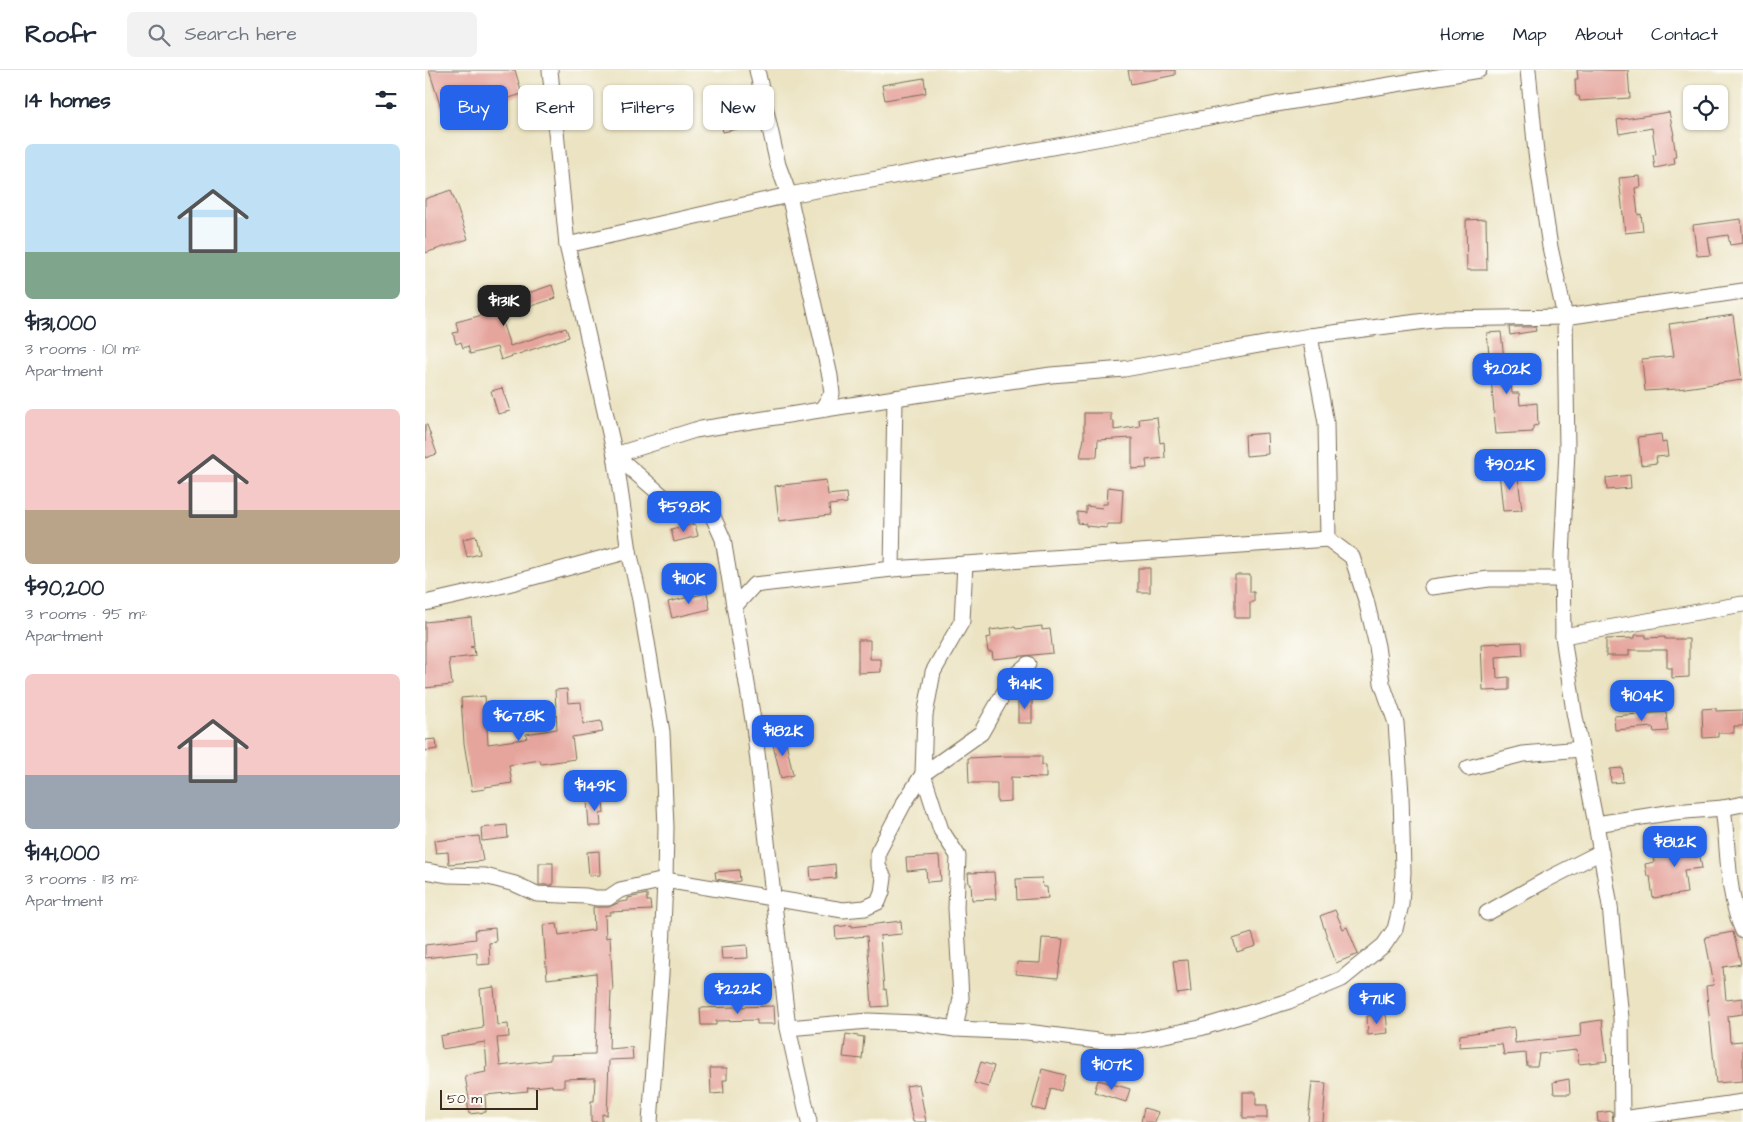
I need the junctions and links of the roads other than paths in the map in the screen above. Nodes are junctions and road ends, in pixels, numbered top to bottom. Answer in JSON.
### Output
{"nodes":[{"id":1,"x":550,"y":70,"type":"edge"},
{"id":2,"x":757,"y":70,"type":"edge"},
{"id":3,"x":1479,"y":70,"type":"edge"},
{"id":4,"x":1528,"y":70,"type":"edge"},
{"id":5,"x":789,"y":195,"type":"junction"},
{"id":6,"x":567,"y":245,"type":"junction"},
{"id":7,"x":1743,"y":291,"type":"edge"},
{"id":8,"x":1565,"y":317,"type":"junction"},
{"id":9,"x":1310,"y":336,"type":"junction"},
{"id":10,"x":895,"y":398,"type":"junction"},
{"id":11,"x":822,"y":409,"type":"junction"},
{"id":12,"x":615,"y":454,"type":"junction"},
{"id":13,"x":1328,"y":539,"type":"junction"},
{"id":14,"x":629,"y":551,"type":"junction"},
{"id":15,"x":965,"y":564,"type":"junction"},
{"id":16,"x":892,"y":569,"type":"junction"},
{"id":17,"x":1563,"y":579,"type":"junction"},
{"id":18,"x":1432,"y":587,"type":"dead end"},
{"id":19,"x":425,"y":603,"type":"edge"},
{"id":20,"x":1743,"y":604,"type":"edge"},
{"id":21,"x":734,"y":607,"type":"junction"},
{"id":22,"x":1563,"y":636,"type":"junction"},
{"id":23,"x":1028,"y":664,"type":"dead end"},
{"id":24,"x":1581,"y":749,"type":"junction"},
{"id":25,"x":1468,"y":768,"type":"dead end"},
{"id":26,"x":923,"y":774,"type":"junction"},
{"id":27,"x":1743,"y":804,"type":"edge"},
{"id":28,"x":1723,"y":808,"type":"junction"},
{"id":29,"x":1596,"y":824,"type":"junction"},
{"id":30,"x":1601,"y":852,"type":"junction"},
{"id":31,"x":425,"y":871,"type":"edge"},
{"id":32,"x":665,"y":880,"type":"junction"},
{"id":33,"x":775,"y":898,"type":"junction"},
{"id":34,"x":1487,"y":913,"type":"dead end"},
{"id":35,"x":1743,"y":931,"type":"edge"},
{"id":36,"x":789,"y":1028,"type":"junction"},
{"id":37,"x":955,"y":1029,"type":"junction"},
{"id":38,"x":1743,"y":1102,"type":"edge"},
{"id":39,"x":1622,"y":1120,"type":"edge"},
{"id":40,"x":650,"y":1122,"type":"edge"},
{"id":41,"x":809,"y":1122,"type":"edge"}],
"edges":[{"from":1,"to":6,"type":"street"},
{"from":2,"to":5,"type":"street"},
{"from":3,"to":5,"type":"street"},
{"from":4,"to":8,"type":"street"},
{"from":5,"to":6,"type":"street"},
{"from":5,"to":11,"type":"street"},
{"from":6,"to":12,"type":"street"},
{"from":7,"to":8,"type":"street"},
{"from":8,"to":9,"type":"street"},
{"from":8,"to":17,"type":"street"},
{"from":9,"to":10,"type":"street"},
{"from":9,"to":13,"type":"street"},
{"from":10,"to":11,"type":"street"},
{"from":10,"to":16,"type":"street"},
{"from":11,"to":12,"type":"street"},
{"from":12,"to":14,"type":"street"},
{"from":12,"to":21,"type":"street"},
{"from":13,"to":15,"type":"street"},
{"from":13,"to":37,"type":"street"},
{"from":14,"to":19,"type":"street"},
{"from":14,"to":32,"type":"street"},
{"from":15,"to":16,"type":"street"},
{"from":15,"to":26,"type":"street"},
{"from":16,"to":21,"type":"street"},
{"from":17,"to":18,"type":"street"},
{"from":17,"to":22,"type":"street"},
{"from":20,"to":22,"type":"street"},
{"from":21,"to":33,"type":"street"},
{"from":22,"to":24,"type":"street"},
{"from":23,"to":26,"type":"street"},
{"from":24,"to":25,"type":"street"},
{"from":24,"to":29,"type":"street"},
{"from":26,"to":33,"type":"street"},
{"from":26,"to":37,"type":"street"},
{"from":27,"to":28,"type":"street"},
{"from":28,"to":29,"type":"street"},
{"from":28,"to":35,"type":"street"},
{"from":29,"to":30,"type":"street"},
{"from":30,"to":34,"type":"street"},
{"from":30,"to":39,"type":"street"},
{"from":31,"to":32,"type":"street"},
{"from":32,"to":33,"type":"street"},
{"from":32,"to":40,"type":"street"},
{"from":33,"to":36,"type":"street"},
{"from":36,"to":37,"type":"street"},
{"from":36,"to":41,"type":"street"},
{"from":38,"to":39,"type":"street"}]}
